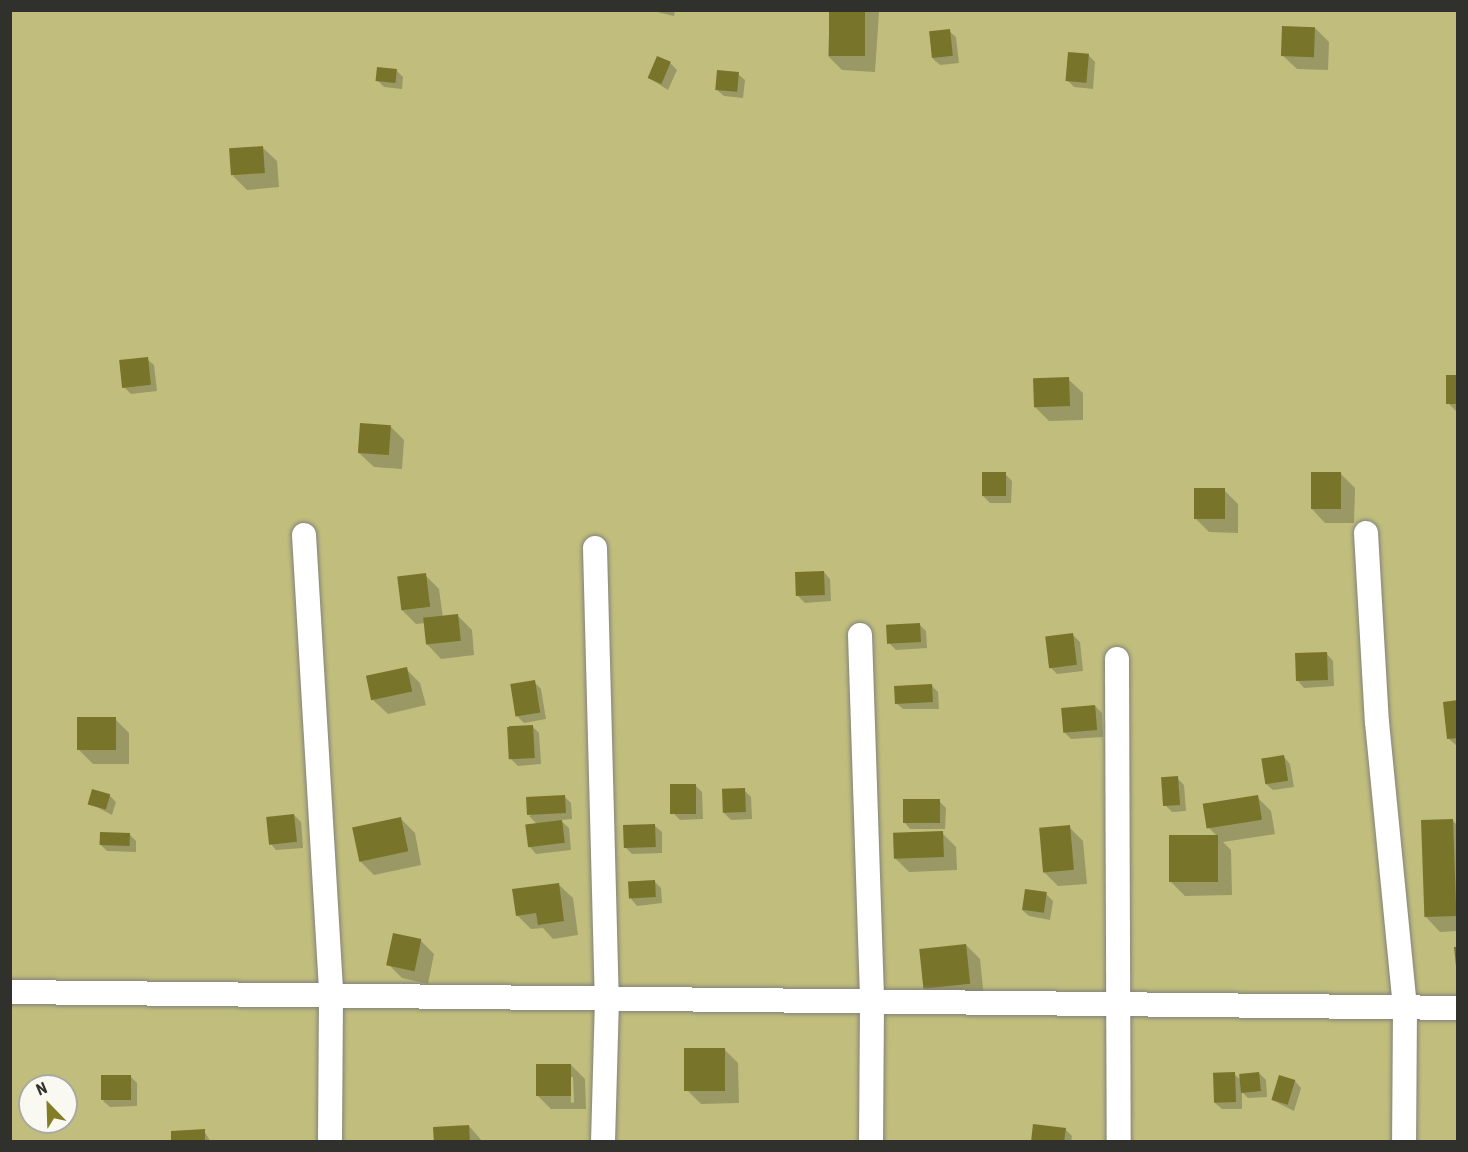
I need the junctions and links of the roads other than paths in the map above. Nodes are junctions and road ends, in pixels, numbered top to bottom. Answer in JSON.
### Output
{"nodes":[{"id":1,"x":1366,"y":533,"type":"dead end"},
{"id":2,"x":304,"y":535,"type":"dead end"},
{"id":3,"x":595,"y":548,"type":"dead end"},
{"id":4,"x":860,"y":634,"type":"dead end"},
{"id":5,"x":1117,"y":659,"type":"dead end"},
{"id":6,"x":10,"y":992,"type":"edge"},
{"id":7,"x":331,"y":996,"type":"junction"},
{"id":8,"x":607,"y":999,"type":"junction"},
{"id":9,"x":872,"y":1002,"type":"junction"},
{"id":10,"x":1119,"y":1005,"type":"junction"},
{"id":11,"x":1405,"y":1008,"type":"junction"},
{"id":12,"x":1458,"y":1008,"type":"edge"},
{"id":13,"x":330,"y":1142,"type":"edge"},
{"id":14,"x":603,"y":1142,"type":"edge"},
{"id":15,"x":871,"y":1142,"type":"edge"},
{"id":16,"x":1119,"y":1142,"type":"edge"},
{"id":17,"x":1404,"y":1142,"type":"edge"}],
"edges":[{"from":1,"to":11,"type":"street"},
{"from":2,"to":7,"type":"street"},
{"from":3,"to":8,"type":"street"},
{"from":4,"to":9,"type":"street"},
{"from":5,"to":10,"type":"street"},
{"from":6,"to":7,"type":"street"},
{"from":7,"to":8,"type":"street"},
{"from":7,"to":13,"type":"street"},
{"from":8,"to":9,"type":"street"},
{"from":8,"to":14,"type":"street"},
{"from":9,"to":10,"type":"street"},
{"from":9,"to":15,"type":"street"},
{"from":10,"to":11,"type":"street"},
{"from":10,"to":16,"type":"street"},
{"from":11,"to":12,"type":"street"},
{"from":11,"to":17,"type":"street"}]}
